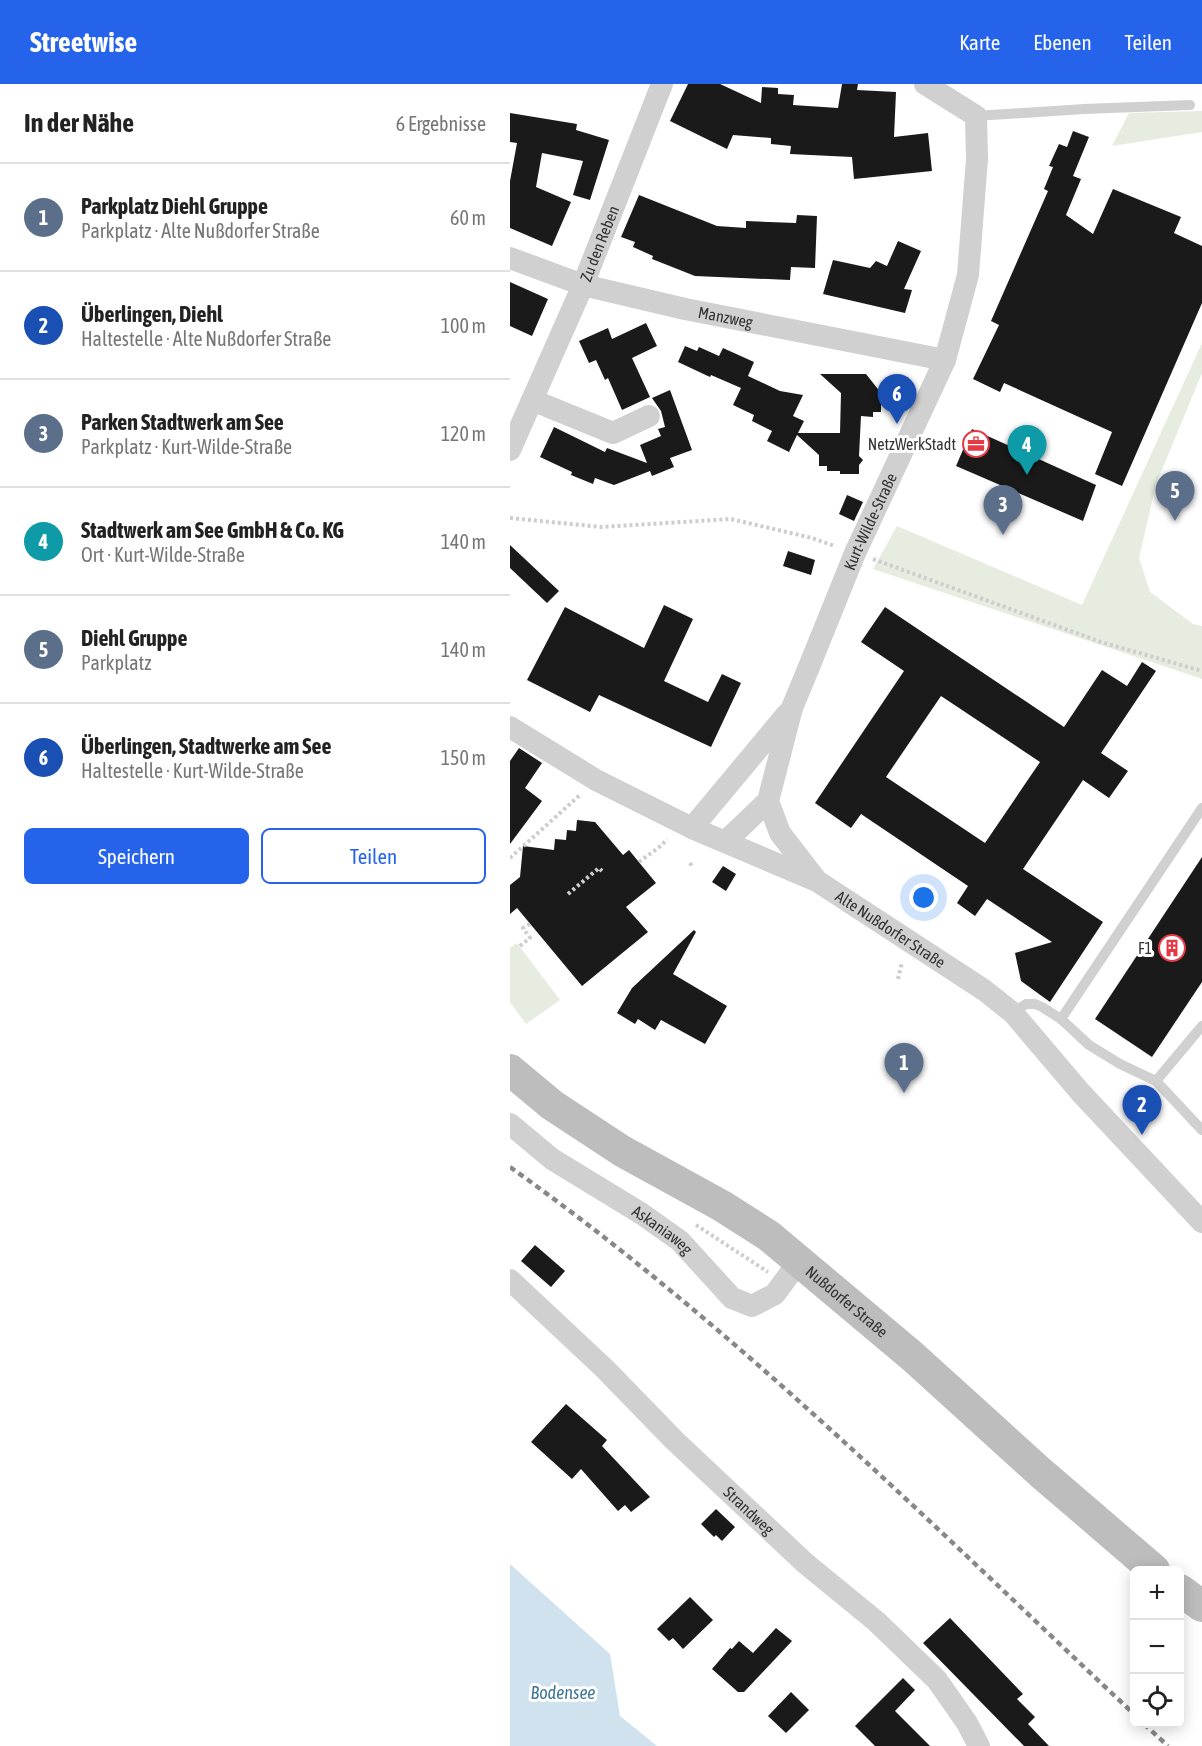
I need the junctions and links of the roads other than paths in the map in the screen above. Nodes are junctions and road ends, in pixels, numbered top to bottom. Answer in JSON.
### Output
{"nodes":[{"id":1,"x":662,"y":84,"type":"edge"},
{"id":2,"x":925,"y":84,"type":"edge"},
{"id":3,"x":1190,"y":105,"type":"dead end"},
{"id":4,"x":976,"y":116,"type":"junction"},
{"id":5,"x":510,"y":258,"type":"edge"},
{"id":6,"x":583,"y":285,"type":"junction"},
{"id":7,"x":945,"y":360,"type":"junction"},
{"id":8,"x":532,"y":400,"type":"junction"},
{"id":9,"x":649,"y":416,"type":"dead end"},
{"id":10,"x":510,"y":450,"type":"edge"},
{"id":11,"x":792,"y":708,"type":"junction"},
{"id":12,"x":510,"y":727,"type":"edge"},
{"id":13,"x":768,"y":801,"type":"junction"},
{"id":14,"x":1202,"y":808,"type":"edge"},
{"id":15,"x":686,"y":825,"type":"junction"},
{"id":16,"x":726,"y":842,"type":"junction"},
{"id":17,"x":817,"y":881,"type":"junction"},
{"id":18,"x":1013,"y":1013,"type":"junction"},
{"id":19,"x":1061,"y":1019,"type":"junction"},
{"id":20,"x":1202,"y":1026,"type":"edge"},
{"id":21,"x":510,"y":1070,"type":"edge"},
{"id":22,"x":1156,"y":1081,"type":"junction"},
{"id":23,"x":510,"y":1124,"type":"edge"},
{"id":24,"x":1202,"y":1130,"type":"edge"},
{"id":25,"x":1202,"y":1222,"type":"edge"},
{"id":26,"x":799,"y":1261,"type":"junction"},
{"id":27,"x":510,"y":1280,"type":"edge"},
{"id":28,"x":1149,"y":1566,"type":"edge"},
{"id":29,"x":1184,"y":1593,"type":"edge"},
{"id":30,"x":1202,"y":1606,"type":"edge"},
{"id":31,"x":979,"y":1746,"type":"edge"}],
"edges":[{"from":1,"to":6,"type":"street","name":"Zu den Reben"},
{"from":2,"to":4,"type":"street"},
{"from":3,"to":4,"type":"lane"},
{"from":4,"to":7,"type":"street","name":"Kurt-Wilde-Straße"},
{"from":5,"to":6,"type":"street","name":"Manzweg"},
{"from":6,"to":7,"type":"street","name":"Manzweg"},
{"from":6,"to":8,"type":"street","name":"Zu den Reben"},
{"from":7,"to":11,"type":"street","name":"Kurt-Wilde-Straße"},
{"from":8,"to":9,"type":"street"},
{"from":8,"to":10,"type":"street","name":"Zu den Reben"},
{"from":11,"to":13,"type":"street","name":"Kurt-Wilde-Straße"},
{"from":11,"to":15,"type":"street","name":"Kurt-Wilde-Straße"},
{"from":12,"to":15,"type":"street","name":"Alte Nußdorfer Straße"},
{"from":13,"to":16,"type":"street"},
{"from":13,"to":17,"type":"street"},
{"from":14,"to":19,"type":"lane"},
{"from":15,"to":16,"type":"street","name":"Alte Nußdorfer Straße"},
{"from":16,"to":17,"type":"street","name":"Alte Nußdorfer Straße"},
{"from":17,"to":18,"type":"street","name":"Alte Nußdorfer Straße"},
{"from":18,"to":19,"type":"lane"},
{"from":18,"to":25,"type":"street","name":"Alte Nußdorfer Straße"},
{"from":19,"to":22,"type":"lane"},
{"from":20,"to":22,"type":"lane"},
{"from":21,"to":26,"type":"street","name":"Nußdorfer Straße"},
{"from":22,"to":24,"type":"lane"},
{"from":23,"to":26,"type":"street","name":"Askaniaweg"},
{"from":26,"to":28,"type":"street","name":"Nußdorfer Straße"},
{"from":27,"to":31,"type":"street","name":"Strandweg"},
{"from":29,"to":30,"type":"street"}]}
